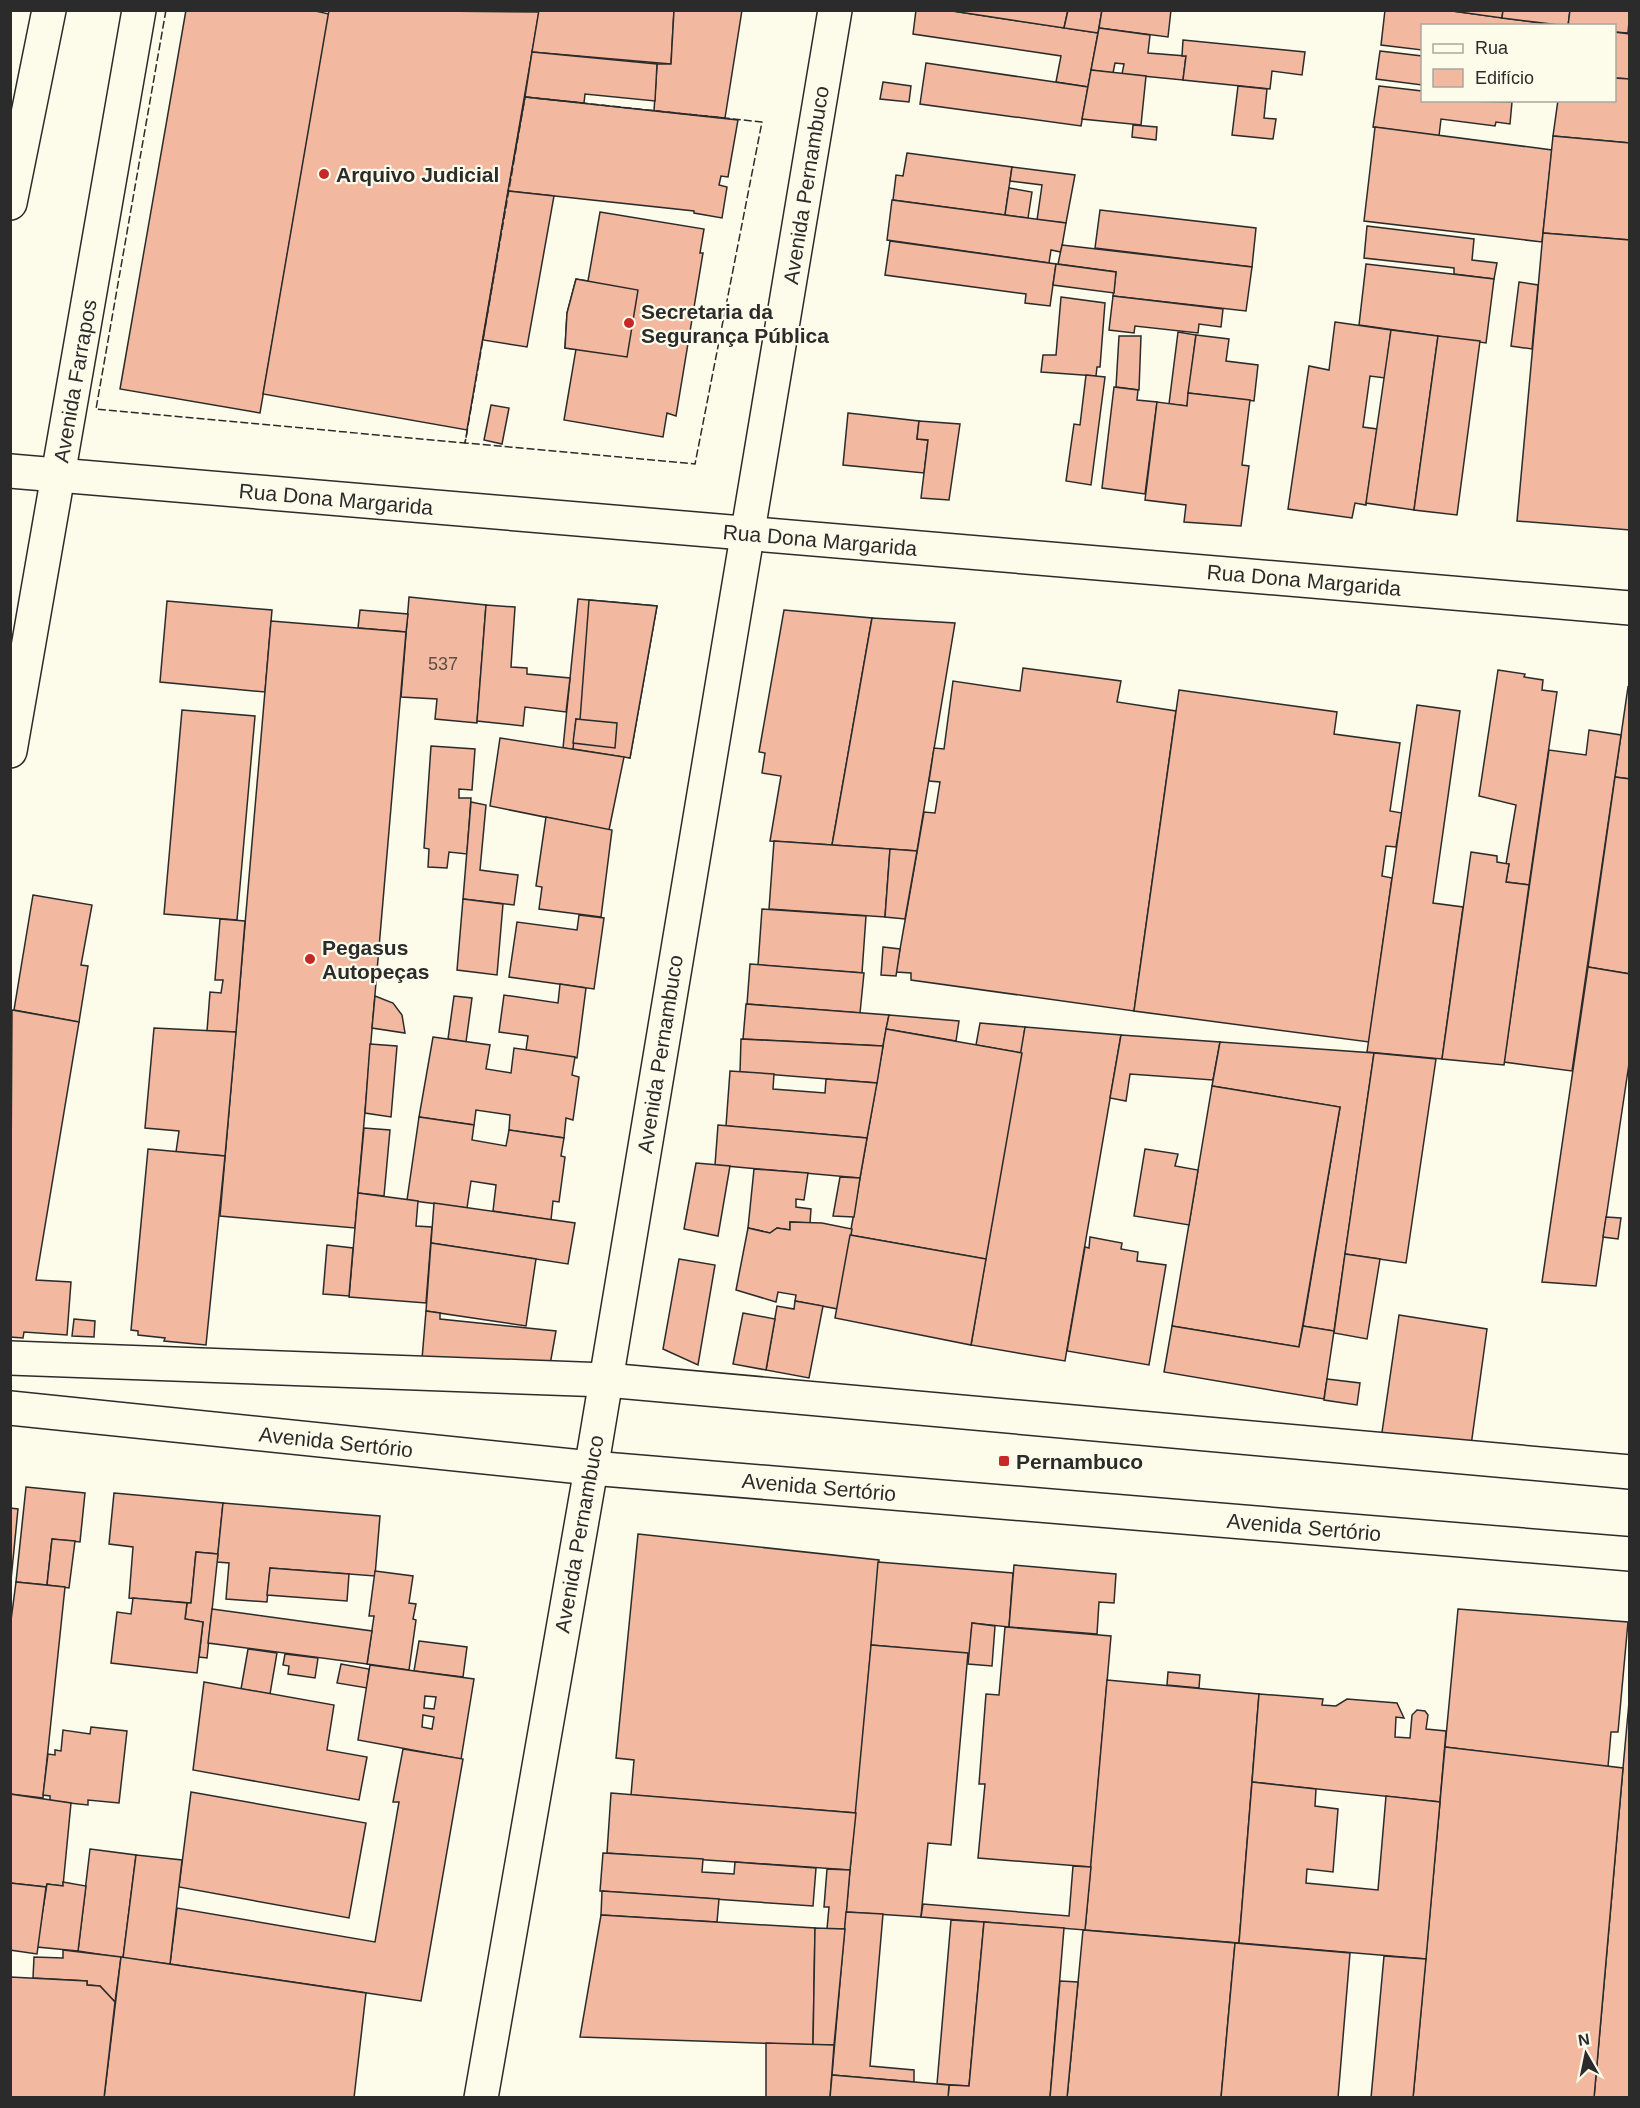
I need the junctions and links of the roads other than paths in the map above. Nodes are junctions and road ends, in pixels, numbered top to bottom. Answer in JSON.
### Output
{"nodes":[{"id":1,"x":49,"y":10,"type":"edge"},
{"id":2,"x":139,"y":10,"type":"edge"},
{"id":3,"x":835,"y":10,"type":"edge"},
{"id":4,"x":10,"y":202,"type":"edge"},
{"id":5,"x":10,"y":471,"type":"edge"},
{"id":6,"x":58,"y":476,"type":"junction"},
{"id":7,"x":747,"y":534,"type":"junction"},
{"id":8,"x":1629,"y":608,"type":"edge"},
{"id":9,"x":10,"y":751,"type":"edge"},
{"id":10,"x":10,"y":1358,"type":"edge"},
{"id":11,"x":606,"y":1380,"type":"junction"},
{"id":12,"x":10,"y":1408,"type":"edge"},
{"id":13,"x":591,"y":1468,"type":"junction"},
{"id":14,"x":1629,"y":1472,"type":"edge"},
{"id":15,"x":1629,"y":1554,"type":"edge"},
{"id":16,"x":481,"y":2097,"type":"edge"}],
"edges":[{"from":1,"to":4,"type":"main road"},
{"from":2,"to":6,"type":"main road","name":"Avenida Farrapos"},
{"from":3,"to":7,"type":"main road","name":"Avenida Pernambuco"},
{"from":5,"to":6,"type":"main road","name":"Rua Dona Margarida"},
{"from":6,"to":7,"type":"main road","name":"Rua Dona Margarida"},
{"from":6,"to":9,"type":"main road","name":"Avenida Farrapos"},
{"from":7,"to":8,"type":"main road","name":"Rua Dona Margarida"},
{"from":7,"to":11,"type":"main road","name":"Avenida Pernambuco"},
{"from":10,"to":11,"type":"main road"},
{"from":11,"to":13,"type":"main road","name":"Avenida Pernambuco"},
{"from":11,"to":14,"type":"main road"},
{"from":12,"to":13,"type":"main road","name":"Avenida Sertório"},
{"from":13,"to":15,"type":"main road","name":"Avenida Sertório"},
{"from":13,"to":16,"type":"main road","name":"Avenida Pernambuco"}]}
